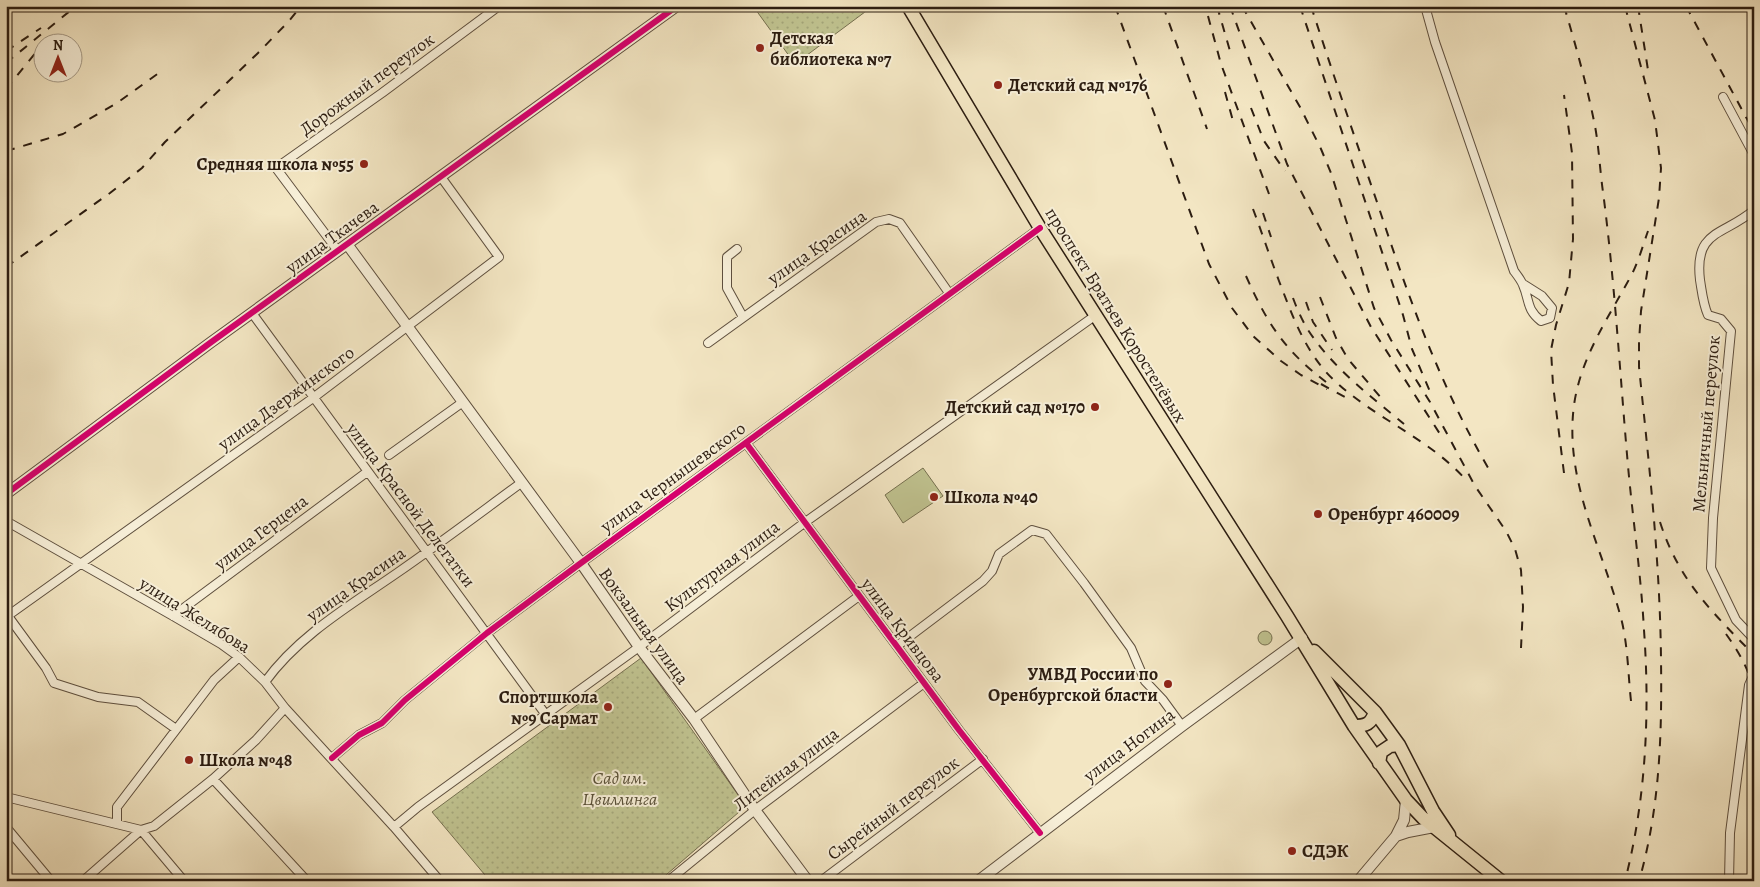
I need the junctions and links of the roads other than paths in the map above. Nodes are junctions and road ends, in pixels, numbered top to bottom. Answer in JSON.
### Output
{"nodes":[{"id":1,"x":499,"y":6,"type":"edge"},
{"id":2,"x":677,"y":6,"type":"edge"},
{"id":3,"x":908,"y":6,"type":"edge"},
{"id":4,"x":1425,"y":6,"type":"edge"},
{"id":5,"x":1723,"y":98,"type":"dead end"},
{"id":6,"x":1754,"y":156,"type":"edge"},
{"id":7,"x":441,"y":178,"type":"junction"},
{"id":8,"x":1754,"y":210,"type":"edge"},
{"id":9,"x":1040,"y":228,"type":"junction"},
{"id":10,"x":347,"y":244,"type":"junction"},
{"id":11,"x":737,"y":249,"type":"dead end"},
{"id":12,"x":338,"y":251,"type":"junction"},
{"id":13,"x":1523,"y":284,"type":"junction"},
{"id":14,"x":949,"y":293,"type":"junction"},
{"id":15,"x":252,"y":313,"type":"junction"},
{"id":16,"x":1096,"y":315,"type":"junction"},
{"id":17,"x":743,"y":317,"type":"junction"},
{"id":18,"x":408,"y":326,"type":"junction"},
{"id":19,"x":708,"y":342,"type":"dead end"},
{"id":20,"x":313,"y":398,"type":"junction"},
{"id":21,"x":463,"y":402,"type":"junction"},
{"id":22,"x":746,"y":442,"type":"junction"},
{"id":23,"x":389,"y":455,"type":"dead end"},
{"id":24,"x":367,"y":472,"type":"junction"},
{"id":25,"x":521,"y":483,"type":"junction"},
{"id":26,"x":6,"y":494,"type":"edge"},
{"id":27,"x":6,"y":522,"type":"edge"},
{"id":28,"x":804,"y":523,"type":"junction"},
{"id":29,"x":428,"y":552,"type":"junction"},
{"id":30,"x":580,"y":563,"type":"junction"},
{"id":31,"x":81,"y":564,"type":"junction"},
{"id":32,"x":859,"y":596,"type":"junction"},
{"id":33,"x":7,"y":616,"type":"edge"},
{"id":34,"x":173,"y":616,"type":"junction"},
{"id":35,"x":487,"y":633,"type":"junction"},
{"id":36,"x":1302,"y":638,"type":"junction"},
{"id":37,"x":1754,"y":639,"type":"edge"},
{"id":38,"x":897,"y":646,"type":"junction"},
{"id":39,"x":639,"y":647,"type":"junction"},
{"id":40,"x":239,"y":657,"type":"junction"},
{"id":41,"x":1754,"y":674,"type":"edge"},
{"id":42,"x":265,"y":682,"type":"junction"},
{"id":43,"x":924,"y":684,"type":"junction"},
{"id":44,"x":285,"y":708,"type":"junction"},
{"id":45,"x":1375,"y":712,"type":"junction"},
{"id":46,"x":546,"y":715,"type":"junction"},
{"id":47,"x":694,"y":719,"type":"junction"},
{"id":48,"x":1182,"y":726,"type":"junction"},
{"id":49,"x":1354,"y":726,"type":"junction"},
{"id":50,"x":176,"y":729,"type":"junction"},
{"id":51,"x":1400,"y":745,"type":"junction"},
{"id":52,"x":332,"y":758,"type":"junction"},
{"id":53,"x":982,"y":760,"type":"junction"},
{"id":54,"x":1379,"y":763,"type":"junction"},
{"id":55,"x":213,"y":779,"type":"junction"},
{"id":56,"x":6,"y":797,"type":"edge"},
{"id":57,"x":1406,"y":800,"type":"junction"},
{"id":58,"x":755,"y":810,"type":"junction"},
{"id":59,"x":117,"y":824,"type":"junction"},
{"id":60,"x":6,"y":827,"type":"edge"},
{"id":61,"x":394,"y":827,"type":"junction"},
{"id":62,"x":1434,"y":827,"type":"junction"},
{"id":63,"x":141,"y":830,"type":"junction"},
{"id":64,"x":1040,"y":834,"type":"junction"},
{"id":65,"x":1396,"y":836,"type":"junction"},
{"id":66,"x":1454,"y":843,"type":"junction"},
{"id":67,"x":51,"y":881,"type":"edge"},
{"id":68,"x":83,"y":881,"type":"edge"},
{"id":69,"x":184,"y":881,"type":"edge"},
{"id":70,"x":307,"y":881,"type":"edge"},
{"id":71,"x":440,"y":881,"type":"edge"},
{"id":72,"x":668,"y":881,"type":"edge"},
{"id":73,"x":808,"y":881,"type":"edge"},
{"id":74,"x":821,"y":881,"type":"edge"},
{"id":75,"x":978,"y":881,"type":"edge"},
{"id":76,"x":1358,"y":881,"type":"edge"},
{"id":77,"x":1501,"y":881,"type":"edge"},
{"id":78,"x":1729,"y":881,"type":"edge"}],
"edges":[{"from":1,"to":12,"type":"street","name":"Дорожный переулок"},
{"from":2,"to":7,"type":"street","name":"улица Ткачева"},
{"from":3,"to":9,"type":"main road","name":"проспект Братьев Коростелёвых"},
{"from":4,"to":13,"type":"street"},
{"from":5,"to":6,"type":"street"},
{"from":7,"to":10,"type":"street","name":"улица Ткачева"},
{"from":7,"to":18,"type":"street","name":"улица Дзержинского"},
{"from":8,"to":37,"type":"street","name":"Мельничный переулок"},
{"from":9,"to":14,"type":"street","name":"улица Чернышевского"},
{"from":9,"to":16,"type":"main road","name":"проспект Братьев Коростелёвых"},
{"from":10,"to":12,"type":"street","name":"улица Ткачева"},
{"from":10,"to":18,"type":"street","name":"Вокзальная улица"},
{"from":11,"to":17,"type":"street"},
{"from":12,"to":15,"type":"street","name":"улица Ткачева"},
{"from":13,"to":13,"type":"street"},
{"from":14,"to":17,"type":"street","name":"улица Красина"},
{"from":14,"to":22,"type":"street","name":"улица Чернышевского"},
{"from":15,"to":20,"type":"street","name":"улица Красной Делегатки"},
{"from":15,"to":26,"type":"street","name":"улица Ткачева"},
{"from":16,"to":28,"type":"street","name":"Культурная улица"},
{"from":16,"to":36,"type":"main road","name":"проспект Братьев Коростелёвых"},
{"from":17,"to":19,"type":"street","name":"улица Красина"},
{"from":18,"to":20,"type":"street","name":"улица Дзержинского"},
{"from":18,"to":21,"type":"street","name":"Вокзальная улица"},
{"from":20,"to":24,"type":"street","name":"улица Красной Делегатки"},
{"from":20,"to":31,"type":"street","name":"улица Дзержинского"},
{"from":21,"to":23,"type":"street"},
{"from":21,"to":25,"type":"street","name":"Вокзальная улица"},
{"from":22,"to":28,"type":"street","name":"улица Кривцова"},
{"from":22,"to":30,"type":"street","name":"улица Чернышевского"},
{"from":24,"to":29,"type":"street","name":"улица Красной Делегатки"},
{"from":24,"to":34,"type":"street","name":"улица Герцена"},
{"from":25,"to":29,"type":"street","name":"улица Красина"},
{"from":25,"to":30,"type":"street","name":"Вокзальная улица"},
{"from":27,"to":31,"type":"street","name":"улица Желябова"},
{"from":28,"to":32,"type":"street","name":"улица Кривцова"},
{"from":28,"to":39,"type":"street","name":"Культурная улица"},
{"from":29,"to":35,"type":"street","name":"улица Красной Делегатки"},
{"from":29,"to":42,"type":"street","name":"улица Красина"},
{"from":30,"to":35,"type":"street","name":"улица Чернышевского"},
{"from":30,"to":39,"type":"street","name":"Вокзальная улица"},
{"from":31,"to":33,"type":"street","name":"улица Дзержинского"},
{"from":31,"to":34,"type":"street","name":"улица Желябова"},
{"from":32,"to":38,"type":"street","name":"улица Кривцова"},
{"from":32,"to":47,"type":"street"},
{"from":33,"to":50,"type":"street"},
{"from":34,"to":40,"type":"street","name":"улица Желябова"},
{"from":35,"to":46,"type":"street","name":"улица Красной Делегатки"},
{"from":35,"to":52,"type":"street","name":"улица Чернышевского"},
{"from":36,"to":45,"type":"main road","name":"проспект Братьев Коростелёвых"},
{"from":36,"to":48,"type":"street","name":"улица Ногина"},
{"from":36,"to":49,"type":"main road","name":"проспект Братьев Коростелёвых"},
{"from":38,"to":43,"type":"street","name":"улица Кривцова"},
{"from":38,"to":48,"type":"street"},
{"from":39,"to":46,"type":"street","name":"Культурная улица"},
{"from":39,"to":47,"type":"street","name":"Вокзальная улица"},
{"from":40,"to":42,"type":"street","name":"улица Желябова"},
{"from":40,"to":50,"type":"street"},
{"from":41,"to":78,"type":"street"},
{"from":42,"to":44,"type":"street","name":"улица Желябова"},
{"from":43,"to":53,"type":"street","name":"улица Кривцова"},
{"from":43,"to":58,"type":"street","name":"Литейная улица"},
{"from":44,"to":52,"type":"street","name":"улица Желябова"},
{"from":44,"to":55,"type":"street"},
{"from":45,"to":49,"type":"main road"},
{"from":45,"to":51,"type":"main road","name":"проспект Братьев Коростелёвых"},
{"from":46,"to":61,"type":"street","name":"Культурная улица"},
{"from":47,"to":58,"type":"street","name":"Вокзальная улица"},
{"from":48,"to":64,"type":"street","name":"улица Ногина"},
{"from":49,"to":54,"type":"main road","name":"проспект Братьев Коростелёвых"},
{"from":50,"to":59,"type":"street"},
{"from":51,"to":54,"type":"main road"},
{"from":51,"to":66,"type":"main road","name":"проспект Братьев Коростелёвых"},
{"from":52,"to":61,"type":"street","name":"улица Желябова"},
{"from":53,"to":64,"type":"street","name":"улица Кривцова"},
{"from":53,"to":74,"type":"street","name":"Сырейный переулок"},
{"from":54,"to":57,"type":"main road","name":"проспект Братьев Коростелёвых"},
{"from":55,"to":63,"type":"street"},
{"from":55,"to":70,"type":"street"},
{"from":56,"to":59,"type":"street"},
{"from":57,"to":62,"type":"main road","name":"проспект Братьев Коростелёвых"},
{"from":57,"to":65,"type":"street"},
{"from":58,"to":72,"type":"street","name":"Литейная улица"},
{"from":58,"to":73,"type":"street","name":"Вокзальная улица"},
{"from":59,"to":63,"type":"street"},
{"from":60,"to":67,"type":"street"},
{"from":61,"to":71,"type":"street","name":"улица Желябова"},
{"from":62,"to":65,"type":"street"},
{"from":62,"to":66,"type":"main road","name":"проспект Братьев Коростелёвых"},
{"from":63,"to":68,"type":"street"},
{"from":63,"to":69,"type":"street"},
{"from":64,"to":75,"type":"street","name":"улица Ногина"},
{"from":65,"to":76,"type":"street"},
{"from":66,"to":77,"type":"main road","name":"проспект Братьев Коростелёвых"}]}
